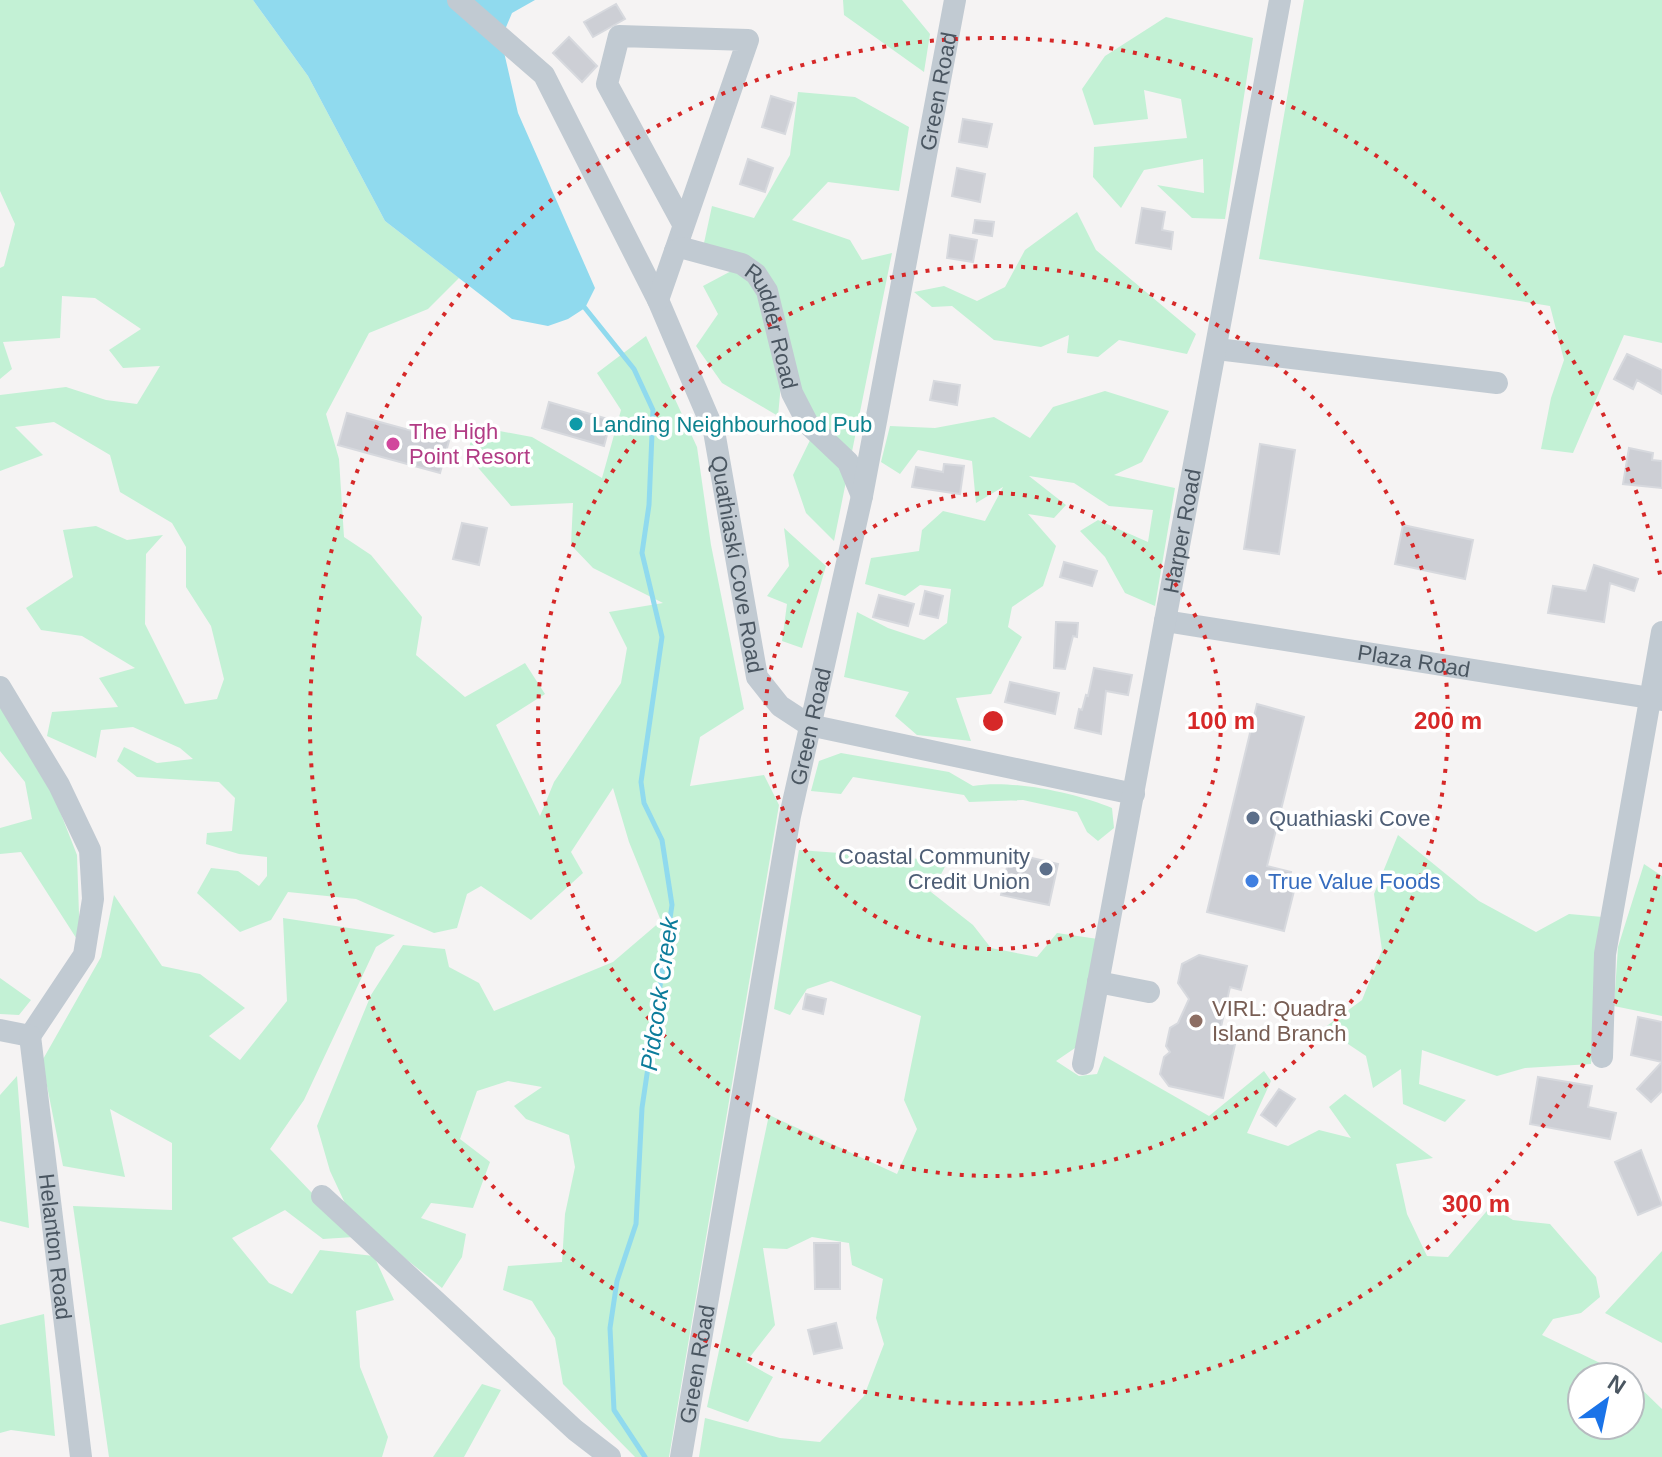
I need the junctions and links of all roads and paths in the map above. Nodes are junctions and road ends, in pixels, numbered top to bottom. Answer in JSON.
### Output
{"nodes":[{"id":1,"x":458,"y":0,"type":"edge"},
{"id":2,"x":955,"y":0,"type":"edge"},
{"id":3,"x":1280,"y":0,"type":"edge"},
{"id":4,"x":683,"y":224,"type":"junction"},
{"id":5,"x":675,"y":251,"type":"junction"},
{"id":6,"x":658,"y":300,"type":"junction"},
{"id":7,"x":1217,"y":349,"type":"junction"},
{"id":8,"x":1497,"y":383,"type":"dead end"},
{"id":9,"x":862,"y":496,"type":"junction"},
{"id":10,"x":1165,"y":621,"type":"junction"},
{"id":11,"x":1662,"y":632,"type":"edge"},
{"id":12,"x":0,"y":687,"type":"edge"},
{"id":13,"x":1656,"y":699,"type":"edge"},
{"id":14,"x":809,"y":725,"type":"junction"},
{"id":15,"x":1134,"y":794,"type":"junction"},
{"id":16,"x":1098,"y":982,"type":"junction"},
{"id":17,"x":1149,"y":992,"type":"dead end"},
{"id":18,"x":0,"y":1030,"type":"edge"},
{"id":19,"x":30,"y":1036,"type":"junction"},
{"id":20,"x":1602,"y":1057,"type":"dead end"},
{"id":21,"x":1083,"y":1064,"type":"dead end"},
{"id":22,"x":322,"y":1196,"type":"dead end"},
{"id":23,"x":81,"y":1457,"type":"edge"},
{"id":24,"x":610,"y":1457,"type":"edge"},
{"id":25,"x":681,"y":1457,"type":"edge"}],
"edges":[{"from":1,"to":6,"type":"street","name":"Quathiaski Cove Road"},
{"from":2,"to":9,"type":"street","name":"Green Road"},
{"from":3,"to":7,"type":"street","name":"Harper Road"},
{"from":4,"to":4,"type":"street"},
{"from":4,"to":5,"type":"street"},
{"from":5,"to":6,"type":"street"},
{"from":5,"to":9,"type":"street","name":"Rudder Road"},
{"from":6,"to":14,"type":"street","name":"Quathiaski Cove Road"},
{"from":7,"to":8,"type":"street"},
{"from":7,"to":10,"type":"street","name":"Harper Road"},
{"from":9,"to":14,"type":"street","name":"Green Road"},
{"from":10,"to":13,"type":"street","name":"Plaza Road"},
{"from":10,"to":15,"type":"street","name":"Harper Road"},
{"from":11,"to":13,"type":"street"},
{"from":12,"to":19,"type":"street"},
{"from":13,"to":20,"type":"street"},
{"from":14,"to":15,"type":"street","name":"Quathiaski Cove Road"},
{"from":14,"to":25,"type":"street","name":"Green Road"},
{"from":15,"to":16,"type":"street","name":"Harper Road"},
{"from":16,"to":17,"type":"street"},
{"from":16,"to":21,"type":"street","name":"Harper Road"},
{"from":18,"to":19,"type":"street"},
{"from":19,"to":23,"type":"street","name":"Helanton Road"},
{"from":22,"to":24,"type":"street"}]}
